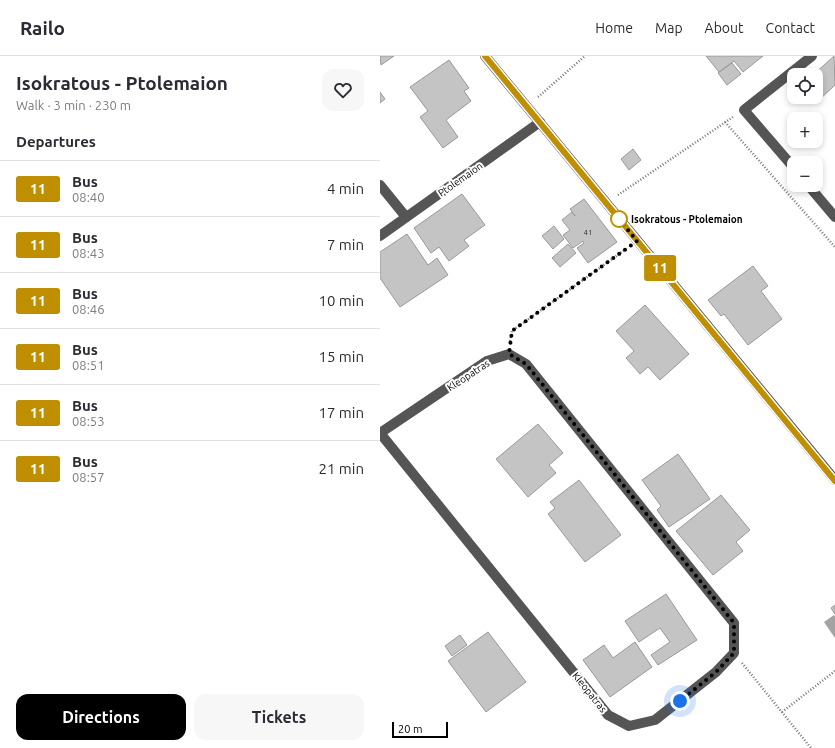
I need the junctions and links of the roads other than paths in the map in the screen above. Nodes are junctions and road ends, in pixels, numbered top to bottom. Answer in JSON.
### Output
{"nodes":[{"id":1,"x":485,"y":56,"type":"edge"},
{"id":2,"x":812,"y":56,"type":"edge"},
{"id":3,"x":540,"y":122,"type":"junction"},
{"id":4,"x":787,"y":160,"type":"edge"},
{"id":5,"x":380,"y":184,"type":"edge"},
{"id":6,"x":814,"y":192,"type":"edge"},
{"id":7,"x":406,"y":217,"type":"junction"},
{"id":8,"x":835,"y":217,"type":"edge"},
{"id":9,"x":380,"y":236,"type":"edge"},
{"id":10,"x":380,"y":433,"type":"edge"},
{"id":11,"x":835,"y":480,"type":"edge"}],
"edges":[{"from":1,"to":3,"type":"street"},
{"from":2,"to":4,"type":"street"},
{"from":3,"to":7,"type":"street","name":"Ptolemaion"},
{"from":3,"to":11,"type":"street"},
{"from":5,"to":7,"type":"street"},
{"from":6,"to":8,"type":"street"},
{"from":7,"to":9,"type":"street","name":"Ptolemaion"},
{"from":10,"to":10,"type":"street","name":"Kleopatras"}]}
